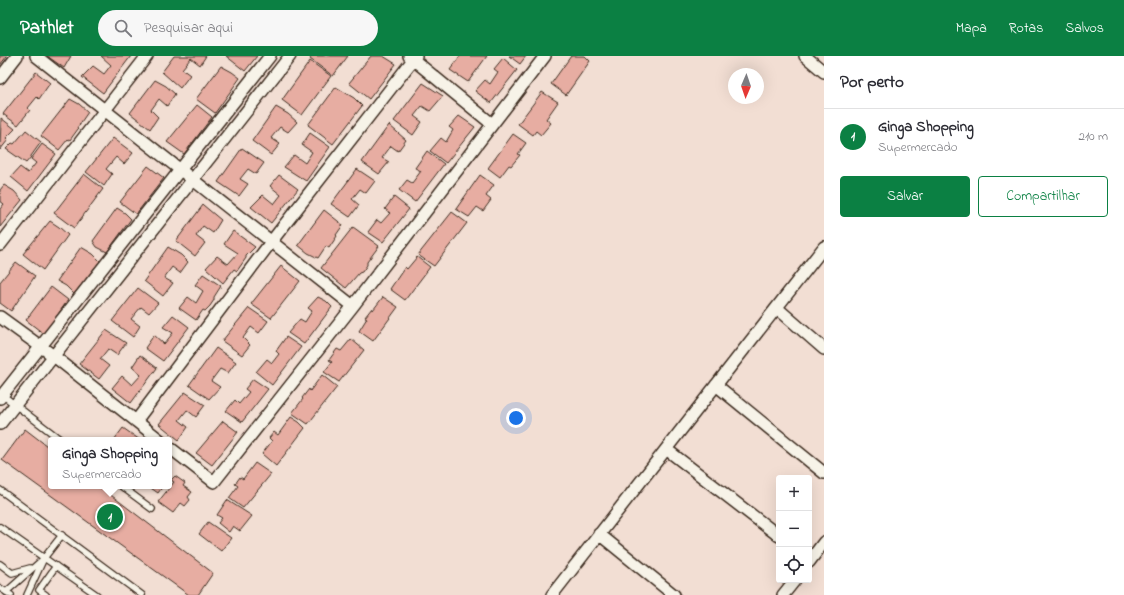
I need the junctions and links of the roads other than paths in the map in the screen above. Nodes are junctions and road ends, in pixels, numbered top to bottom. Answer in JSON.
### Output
{"nodes":[{"id":1,"x":17,"y":56,"type":"edge"},
{"id":2,"x":36,"y":56,"type":"edge"},
{"id":3,"x":147,"y":56,"type":"edge"},
{"id":4,"x":270,"y":56,"type":"edge"},
{"id":5,"x":290,"y":56,"type":"edge"},
{"id":6,"x":545,"y":56,"type":"edge"},
{"id":7,"x":805,"y":56,"type":"edge"},
{"id":8,"x":413,"y":57,"type":"edge"},
{"id":9,"x":824,"y":72,"type":"edge"},
{"id":10,"x":0,"y":78,"type":"edge"},
{"id":11,"x":104,"y":110,"type":"junction"},
{"id":12,"x":492,"y":124,"type":"junction"},
{"id":13,"x":180,"y":169,"type":"junction"},
{"id":14,"x":193,"y":179,"type":"junction"},
{"id":15,"x":272,"y":242,"type":"junction"},
{"id":16,"x":0,"y":245,"type":"edge"},
{"id":17,"x":824,"y":247,"type":"edge"},
{"id":18,"x":353,"y":306,"type":"junction"},
{"id":19,"x":777,"y":308,"type":"junction"},
{"id":20,"x":0,"y":317,"type":"edge"},
{"id":21,"x":41,"y":347,"type":"junction"},
{"id":22,"x":824,"y":349,"type":"edge"},
{"id":23,"x":54,"y":357,"type":"junction"},
{"id":24,"x":716,"y":385,"type":"junction"},
{"id":25,"x":1,"y":395,"type":"edge"},
{"id":26,"x":16,"y":405,"type":"junction"},
{"id":27,"x":136,"y":421,"type":"junction"},
{"id":28,"x":0,"y":424,"type":"edge"},
{"id":29,"x":58,"y":437,"type":"edge"},
{"id":30,"x":156,"y":437,"type":"edge"},
{"id":31,"x":172,"y":449,"type":"edge"},
{"id":32,"x":666,"y":449,"type":"junction"},
{"id":33,"x":824,"y":473,"type":"edge"},
{"id":34,"x":125,"y":489,"type":"edge"},
{"id":35,"x":0,"y":490,"type":"edge"},
{"id":36,"x":152,"y":509,"type":"dead end"},
{"id":37,"x":0,"y":527,"type":"edge"},
{"id":38,"x":598,"y":534,"type":"junction"},
{"id":39,"x":776,"y":534,"type":"edge"},
{"id":40,"x":62,"y":535,"type":"junction"},
{"id":41,"x":824,"y":542,"type":"edge"},
{"id":42,"x":812,"y":557,"type":"edge"},
{"id":43,"x":44,"y":558,"type":"junction"},
{"id":44,"x":0,"y":564,"type":"edge"},
{"id":45,"x":56,"y":566,"type":"junction"},
{"id":46,"x":33,"y":567,"type":"junction"},
{"id":47,"x":793,"y":583,"type":"edge"},
{"id":48,"x":0,"y":588,"type":"edge"},
{"id":49,"x":8,"y":593,"type":"edge"},
{"id":50,"x":27,"y":595,"type":"edge"},
{"id":51,"x":46,"y":595,"type":"edge"},
{"id":52,"x":97,"y":595,"type":"edge"},
{"id":53,"x":142,"y":595,"type":"edge"},
{"id":54,"x":552,"y":595,"type":"edge"},
{"id":55,"x":674,"y":595,"type":"edge"},
{"id":56,"x":783,"y":595,"type":"edge"}],
"edges":[{"from":1,"to":10,"type":"street"},
{"from":2,"to":11,"type":"street"},
{"from":3,"to":11,"type":"street"},
{"from":4,"to":13,"type":"street"},
{"from":5,"to":14,"type":"street"},
{"from":6,"to":12,"type":"street"},
{"from":7,"to":9,"type":"street"},
{"from":8,"to":12,"type":"street"},
{"from":8,"to":15,"type":"street"},
{"from":11,"to":13,"type":"street"},
{"from":11,"to":16,"type":"street"},
{"from":12,"to":18,"type":"street"},
{"from":13,"to":14,"type":"street"},
{"from":13,"to":21,"type":"street"},
{"from":14,"to":15,"type":"street"},
{"from":14,"to":23,"type":"street"},
{"from":15,"to":18,"type":"street"},
{"from":15,"to":27,"type":"street"},
{"from":17,"to":19,"type":"street"},
{"from":18,"to":31,"type":"street"},
{"from":19,"to":22,"type":"street"},
{"from":19,"to":24,"type":"street"},
{"from":20,"to":21,"type":"street"},
{"from":21,"to":23,"type":"street"},
{"from":21,"to":25,"type":"street"},
{"from":23,"to":26,"type":"street"},
{"from":23,"to":27,"type":"street"},
{"from":24,"to":32,"type":"street"},
{"from":24,"to":33,"type":"street"},
{"from":25,"to":26,"type":"lane"},
{"from":26,"to":28,"type":"street"},
{"from":26,"to":29,"type":"lane"},
{"from":27,"to":30,"type":"street"},
{"from":32,"to":38,"type":"street"},
{"from":32,"to":39,"type":"street"},
{"from":34,"to":36,"type":"lane"},
{"from":35,"to":40,"type":"lane"},
{"from":37,"to":43,"type":"lane"},
{"from":38,"to":54,"type":"street"},
{"from":38,"to":55,"type":"street"},
{"from":40,"to":43,"type":"lane"},
{"from":40,"to":53,"type":"lane"},
{"from":41,"to":42,"type":"street"},
{"from":43,"to":45,"type":"lane"},
{"from":43,"to":46,"type":"lane"},
{"from":43,"to":50,"type":"lane"},
{"from":44,"to":46,"type":"lane"},
{"from":45,"to":51,"type":"lane"},
{"from":45,"to":52,"type":"lane"},
{"from":46,"to":49,"type":"lane"},
{"from":47,"to":56,"type":"street"},
{"from":48,"to":49,"type":"lane"}]}
